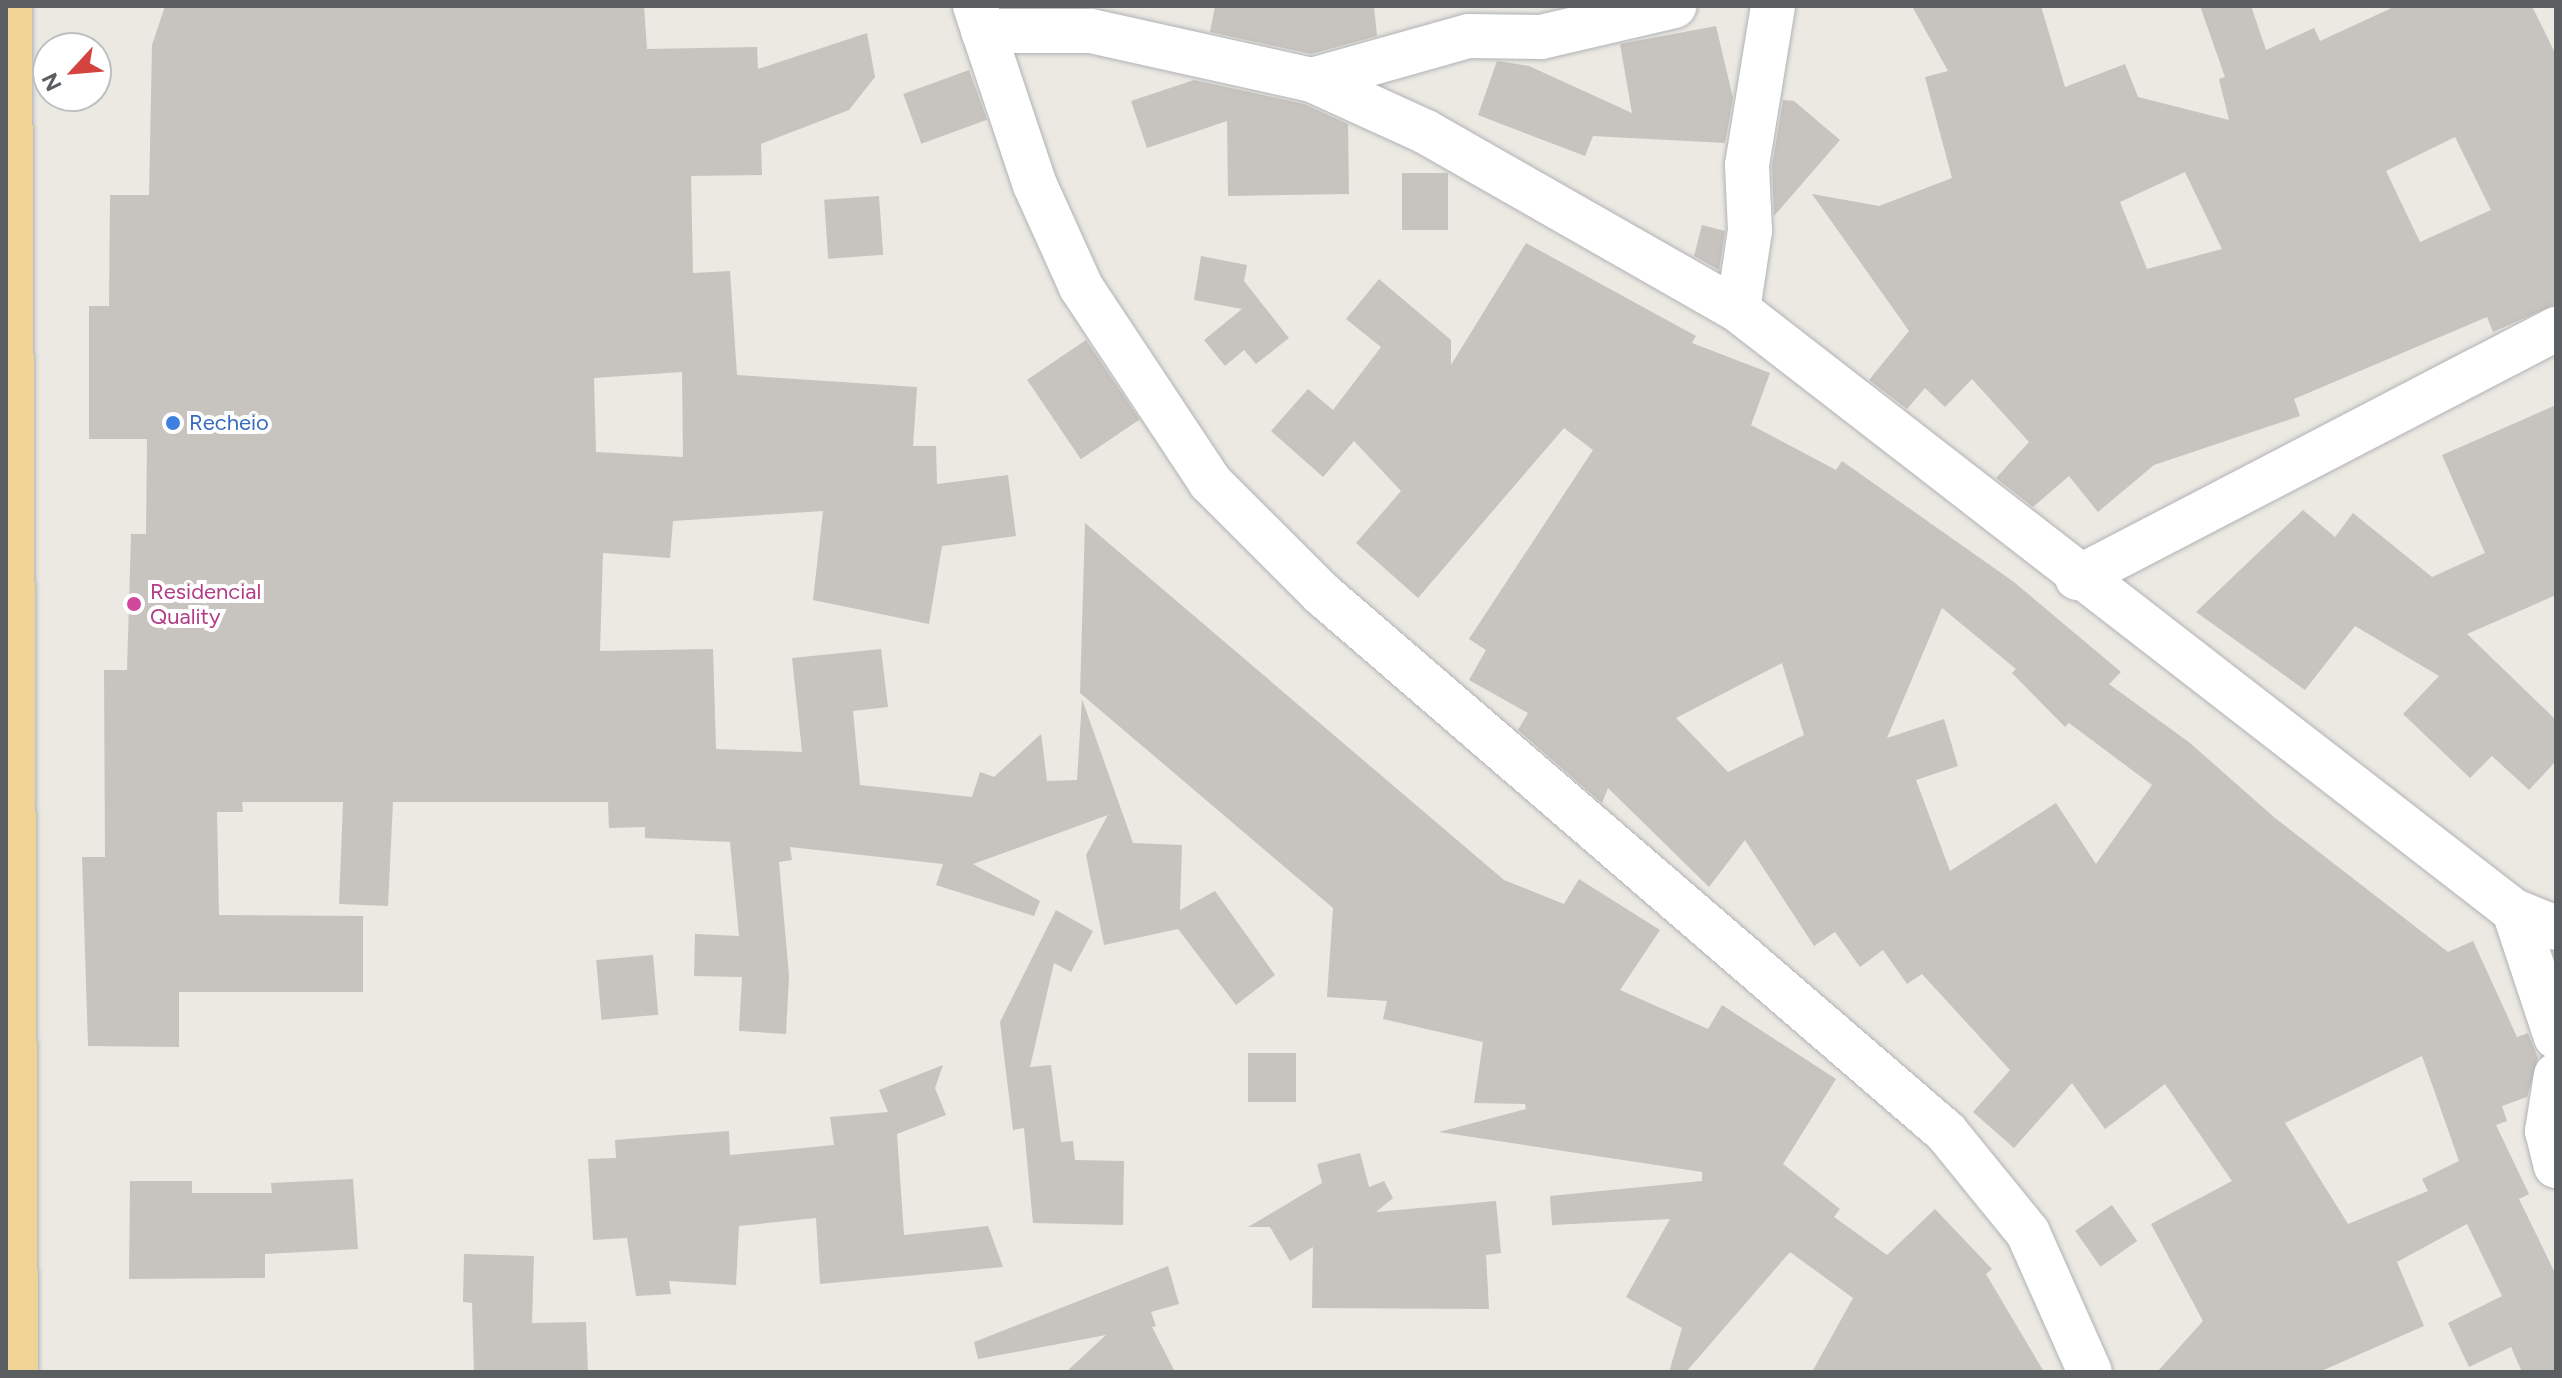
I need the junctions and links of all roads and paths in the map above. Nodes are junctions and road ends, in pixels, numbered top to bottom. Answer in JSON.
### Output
{"nodes":[{"id":1,"x":10,"y":6,"type":"edge"},
{"id":2,"x":1674,"y":6,"type":"edge"},
{"id":3,"x":1773,"y":6,"type":"edge"},
{"id":4,"x":979,"y":18,"type":"edge"},
{"id":5,"x":1312,"y":80,"type":"junction"},
{"id":6,"x":1738,"y":310,"type":"junction"},
{"id":7,"x":2556,"y":329,"type":"edge"},
{"id":8,"x":2077,"y":578,"type":"junction"},
{"id":9,"x":2514,"y":911,"type":"junction"},
{"id":10,"x":2556,"y":928,"type":"edge"},
{"id":11,"x":2556,"y":1037,"type":"edge"},
{"id":12,"x":2556,"y":1075,"type":"edge"},
{"id":13,"x":2556,"y":1166,"type":"edge"},
{"id":14,"x":16,"y":1372,"type":"edge"},
{"id":15,"x":2090,"y":1372,"type":"edge"}],
"edges":[{"from":1,"to":14,"type":"highway"},
{"from":2,"to":5,"type":"street"},
{"from":3,"to":6,"type":"street"},
{"from":4,"to":5,"type":"street"},
{"from":4,"to":15,"type":"street"},
{"from":5,"to":6,"type":"street"},
{"from":6,"to":8,"type":"street"},
{"from":7,"to":8,"type":"street"},
{"from":8,"to":9,"type":"street"},
{"from":9,"to":10,"type":"street"},
{"from":9,"to":11,"type":"street"},
{"from":12,"to":13,"type":"street"}]}
